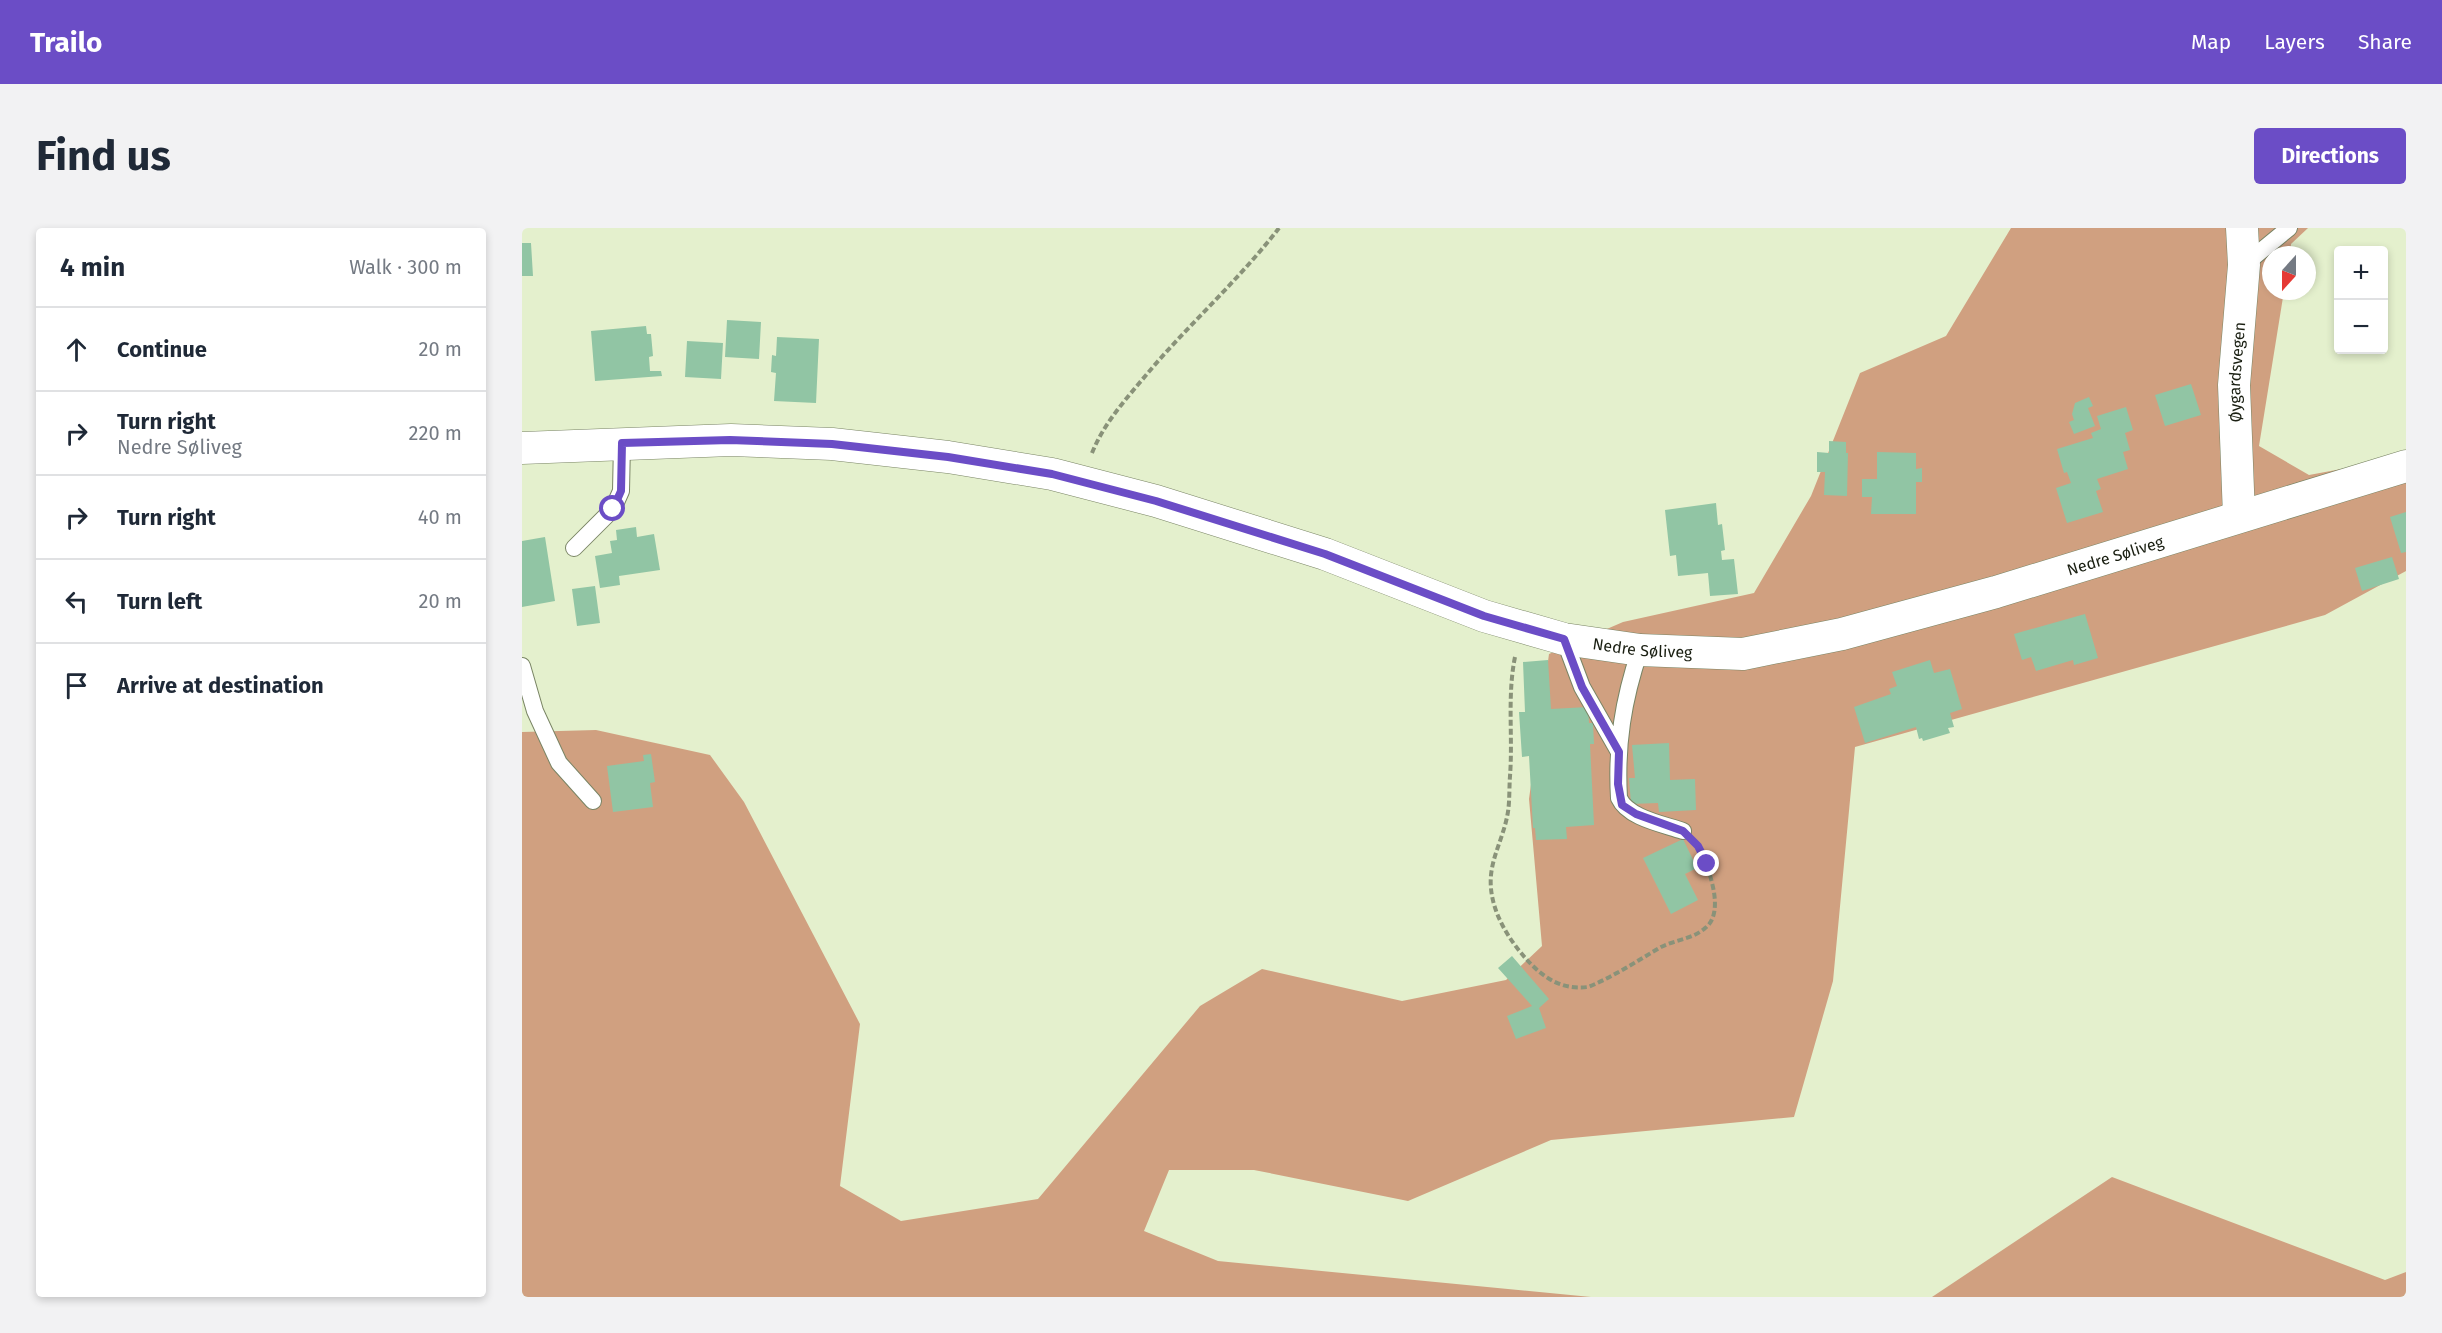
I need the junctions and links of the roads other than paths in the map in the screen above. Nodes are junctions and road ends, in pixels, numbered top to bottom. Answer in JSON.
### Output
{"nodes":[{"id":1,"x":2242,"y":228,"type":"edge"},
{"id":2,"x":2289,"y":228,"type":"edge"},
{"id":3,"x":2244,"y":265,"type":"junction"},
{"id":4,"x":622,"y":443,"type":"junction"},
{"id":5,"x":522,"y":448,"type":"edge"},
{"id":6,"x":2406,"y":466,"type":"edge"},
{"id":7,"x":2239,"y":516,"type":"junction"},
{"id":8,"x":574,"y":548,"type":"dead end"},
{"id":9,"x":1564,"y":639,"type":"junction"},
{"id":10,"x":1640,"y":650,"type":"junction"},
{"id":11,"x":522,"y":666,"type":"edge"},
{"id":12,"x":1619,"y":752,"type":"junction"},
{"id":13,"x":593,"y":801,"type":"dead end"},
{"id":14,"x":1683,"y":831,"type":"road end"}],
"edges":[{"from":1,"to":3,"type":"street","name":"Øygardsvegen"},
{"from":2,"to":3,"type":"lane"},
{"from":3,"to":7,"type":"street","name":"Øygardsvegen"},
{"from":4,"to":5,"type":"street","name":"Nedre Søliveg"},
{"from":4,"to":8,"type":"lane"},
{"from":4,"to":9,"type":"street","name":"Nedre Søliveg"},
{"from":6,"to":7,"type":"street","name":"Nedre Søliveg"},
{"from":7,"to":10,"type":"street","name":"Nedre Søliveg"},
{"from":9,"to":10,"type":"street","name":"Nedre Søliveg"},
{"from":9,"to":12,"type":"lane"},
{"from":10,"to":12,"type":"lane"},
{"from":11,"to":13,"type":"lane"},
{"from":12,"to":14,"type":"lane"}]}
